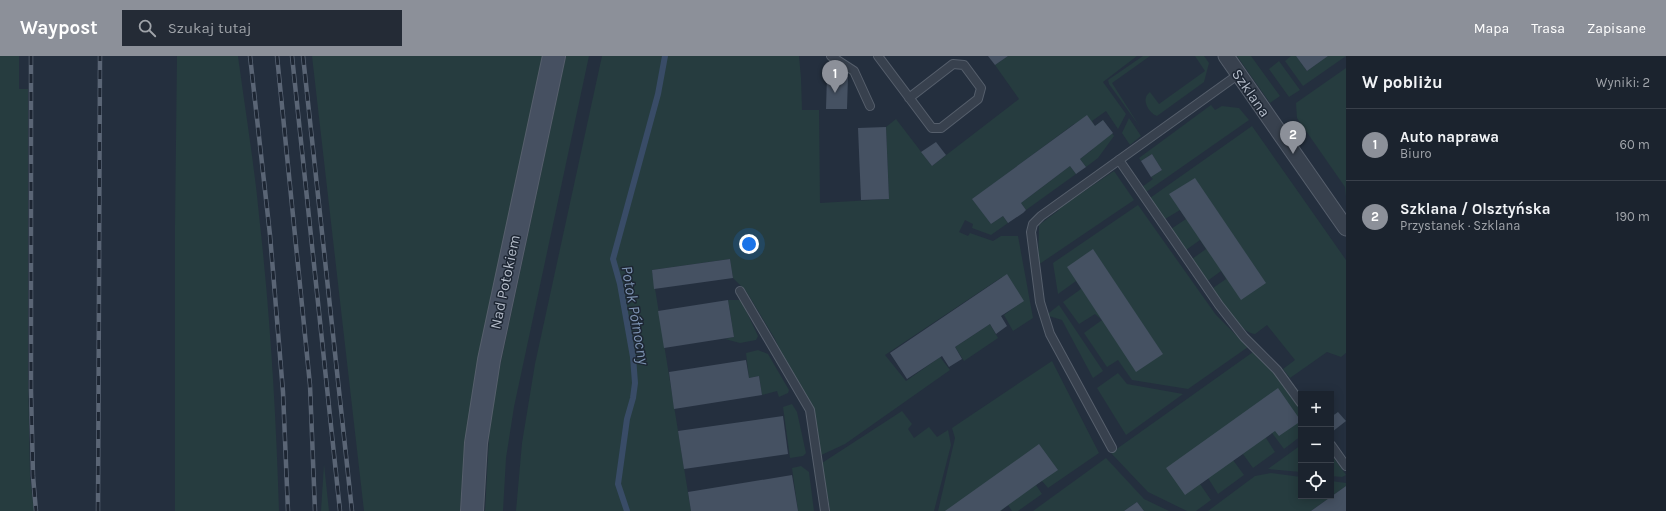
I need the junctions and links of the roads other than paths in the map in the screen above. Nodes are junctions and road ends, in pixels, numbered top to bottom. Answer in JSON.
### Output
{"nodes":[{"id":1,"x":554,"y":56,"type":"edge"},
{"id":2,"x":831,"y":56,"type":"edge"},
{"id":3,"x":878,"y":56,"type":"edge"},
{"id":4,"x":1226,"y":56,"type":"edge"},
{"id":5,"x":1238,"y":74,"type":"junction"},
{"id":6,"x":909,"y":98,"type":"junction"},
{"id":7,"x":870,"y":106,"type":"dead end"},
{"id":8,"x":1119,"y":160,"type":"junction"},
{"id":9,"x":1346,"y":228,"type":"edge"},
{"id":10,"x":740,"y":290,"type":"dead end"},
{"id":11,"x":1298,"y":399,"type":"edge"},
{"id":12,"x":1112,"y":448,"type":"dead end"},
{"id":13,"x":1334,"y":449,"type":"edge"},
{"id":14,"x":1346,"y":466,"type":"edge"},
{"id":15,"x":472,"y":511,"type":"edge"},
{"id":16,"x":825,"y":511,"type":"edge"}],
"edges":[{"from":1,"to":15,"type":"main road","name":"Nad Potokiem"},
{"from":2,"to":7,"type":"lane"},
{"from":3,"to":6,"type":"lane"},
{"from":4,"to":5,"type":"street","name":"Szklana"},
{"from":5,"to":8,"type":"lane"},
{"from":5,"to":9,"type":"street","name":"Szklana"},
{"from":6,"to":6,"type":"lane"},
{"from":8,"to":11,"type":"lane"},
{"from":8,"to":12,"type":"lane"},
{"from":10,"to":16,"type":"lane"},
{"from":13,"to":14,"type":"lane"}]}
